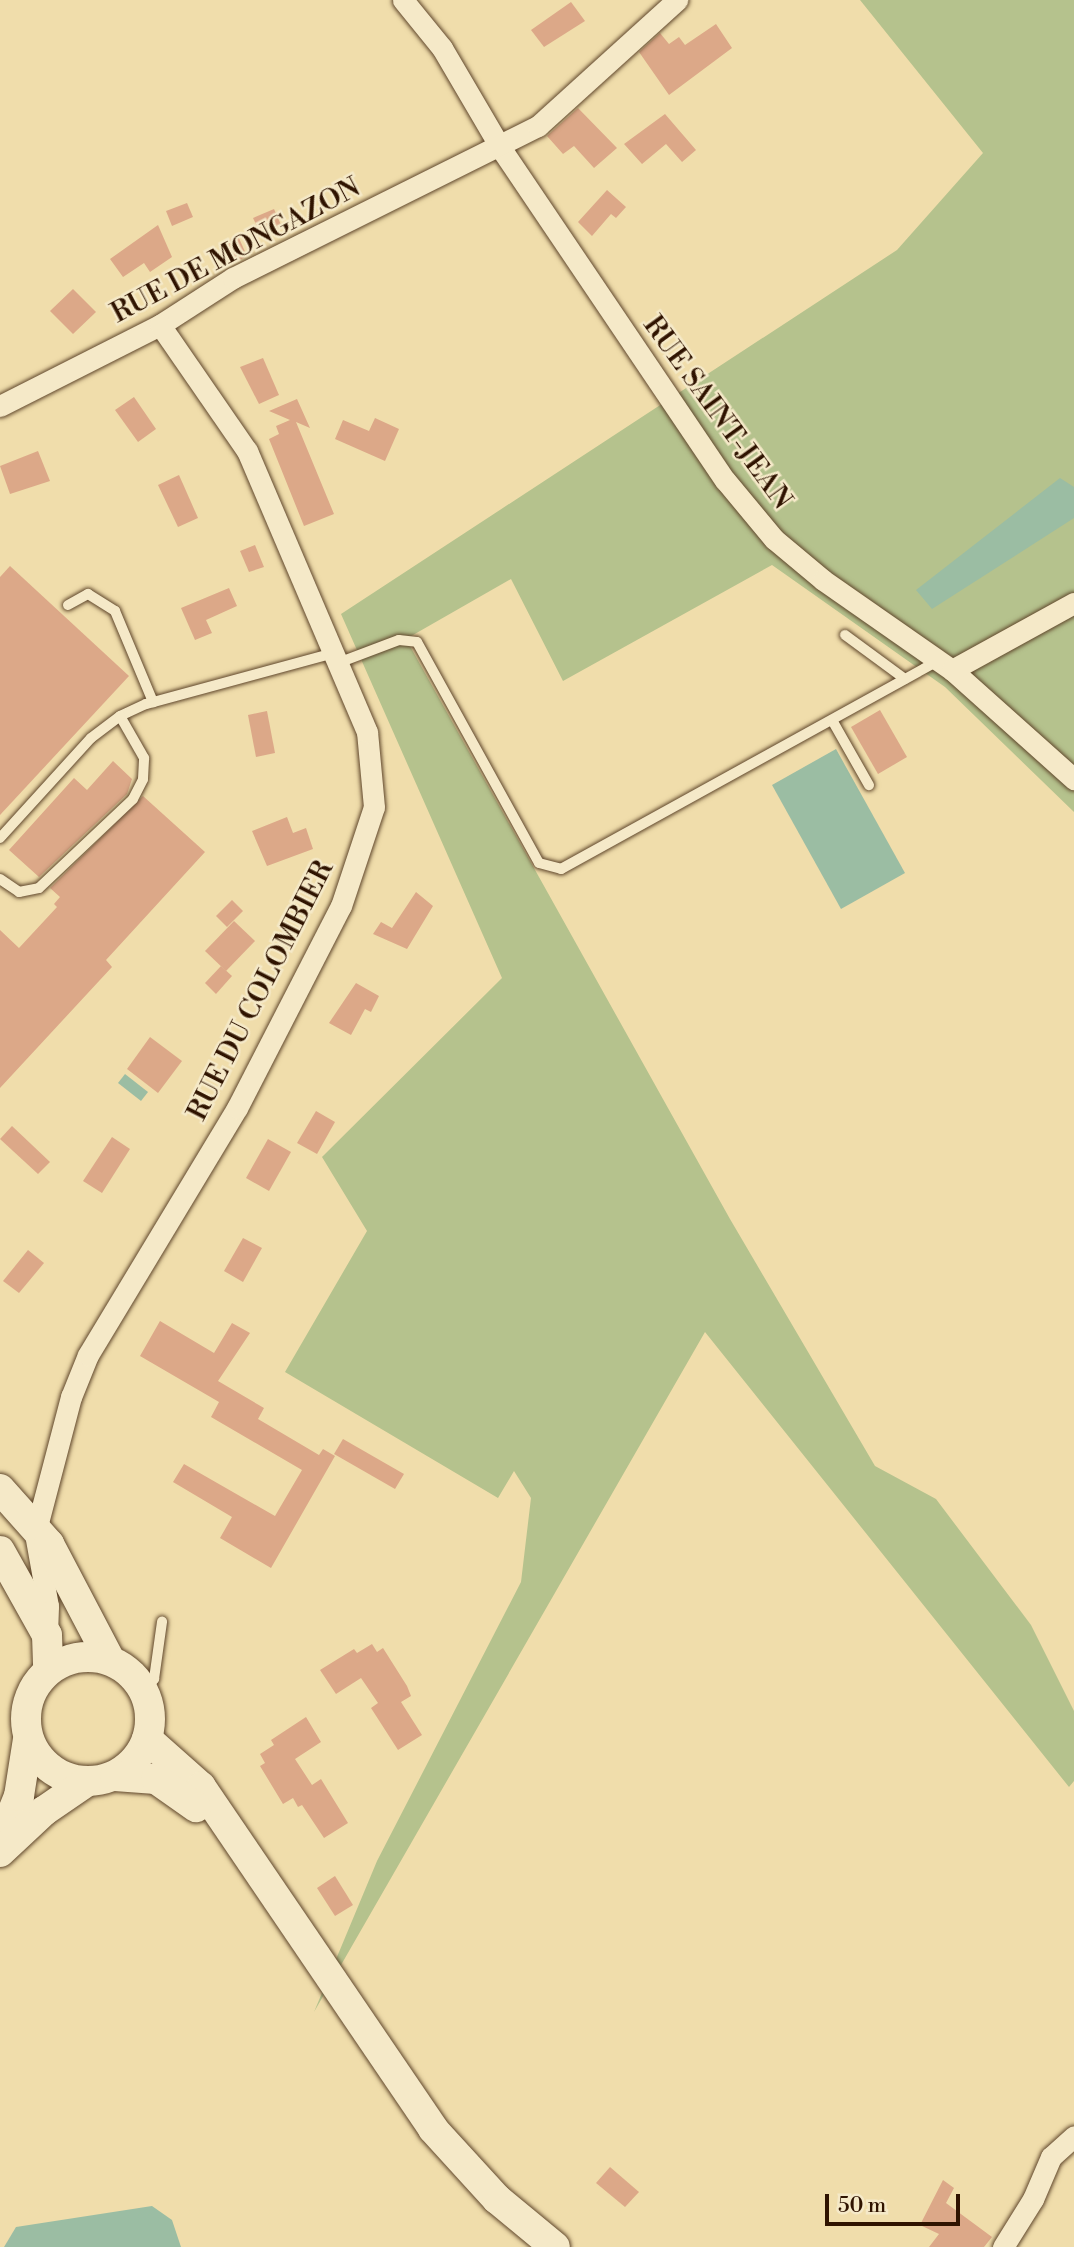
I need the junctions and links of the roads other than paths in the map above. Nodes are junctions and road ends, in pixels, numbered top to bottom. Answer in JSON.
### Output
{"nodes":[{"id":1,"x":403,"y":0,"type":"edge"},
{"id":2,"x":677,"y":0,"type":"edge"},
{"id":3,"x":500,"y":147,"type":"junction"},
{"id":4,"x":160,"y":325,"type":"junction"},
{"id":5,"x":0,"y":406,"type":"edge"},
{"id":6,"x":1074,"y":603,"type":"edge"},
{"id":7,"x":68,"y":605,"type":"dead end"},
{"id":8,"x":845,"y":635,"type":"dead end"},
{"id":9,"x":336,"y":658,"type":"junction"},
{"id":10,"x":945,"y":666,"type":"junction"},
{"id":11,"x":905,"y":679,"type":"junction"},
{"id":12,"x":153,"y":702,"type":"junction"},
{"id":13,"x":120,"y":716,"type":"junction"},
{"id":14,"x":832,"y":720,"type":"junction"},
{"id":15,"x":1074,"y":779,"type":"edge"},
{"id":16,"x":869,"y":785,"type":"dead end"},
{"id":17,"x":0,"y":838,"type":"edge"},
{"id":18,"x":0,"y":879,"type":"edge"},
{"id":19,"x":0,"y":1489,"type":"edge"},
{"id":20,"x":37,"y":1527,"type":"junction"},
{"id":21,"x":0,"y":1551,"type":"edge"},
{"id":22,"x":162,"y":1622,"type":"dead end"},
{"id":23,"x":47,"y":1635,"type":"junction"},
{"id":24,"x":110,"y":1660,"type":"junction"},
{"id":25,"x":48,"y":1671,"type":"junction"},
{"id":26,"x":144,"y":1691,"type":"junction"},
{"id":27,"x":28,"y":1739,"type":"junction"},
{"id":28,"x":147,"y":1739,"type":"junction"},
{"id":29,"x":115,"y":1776,"type":"junction"},
{"id":30,"x":86,"y":1782,"type":"junction"},
{"id":31,"x":235,"y":1842,"type":"junction"},
{"id":32,"x":0,"y":1843,"type":"edge"},
{"id":33,"x":0,"y":1852,"type":"edge"},
{"id":34,"x":1074,"y":2136,"type":"edge"},
{"id":35,"x":555,"y":2247,"type":"edge"},
{"id":36,"x":1003,"y":2247,"type":"edge"}],
"edges":[{"from":1,"to":3,"type":"street","name":"RUE SAINT-JEAN"},
{"from":2,"to":3,"type":"street","name":"RUE DE MONGAZON"},
{"from":3,"to":4,"type":"street","name":"RUE DE MONGAZON"},
{"from":3,"to":10,"type":"street","name":"RUE SAINT-JEAN"},
{"from":4,"to":5,"type":"street","name":"RUE DE MONGAZON"},
{"from":4,"to":9,"type":"street","name":"RUE DU COLOMBIER"},
{"from":6,"to":10,"type":"street"},
{"from":7,"to":12,"type":"lane"},
{"from":8,"to":11,"type":"lane"},
{"from":9,"to":12,"type":"lane"},
{"from":9,"to":14,"type":"lane"},
{"from":9,"to":20,"type":"street","name":"RUE DU COLOMBIER"},
{"from":10,"to":11,"type":"lane"},
{"from":10,"to":15,"type":"street","name":"RUE SAINT-JEAN"},
{"from":11,"to":14,"type":"lane"},
{"from":12,"to":13,"type":"lane"},
{"from":13,"to":17,"type":"lane"},
{"from":13,"to":18,"type":"lane"},
{"from":14,"to":16,"type":"lane"},
{"from":19,"to":20,"type":"street"},
{"from":20,"to":23,"type":"street","name":"RUE DU COLOMBIER"},
{"from":20,"to":24,"type":"street"},
{"from":21,"to":23,"type":"street"},
{"from":22,"to":26,"type":"lane"},
{"from":23,"to":25,"type":"street"},
{"from":24,"to":25,"type":"street"},
{"from":24,"to":26,"type":"street"},
{"from":25,"to":27,"type":"street"},
{"from":26,"to":28,"type":"street"},
{"from":27,"to":30,"type":"street"},
{"from":27,"to":32,"type":"street"},
{"from":28,"to":29,"type":"street"},
{"from":28,"to":31,"type":"street"},
{"from":29,"to":30,"type":"street"},
{"from":29,"to":31,"type":"street"},
{"from":30,"to":33,"type":"street"},
{"from":31,"to":35,"type":"street"},
{"from":34,"to":36,"type":"street"}]}
